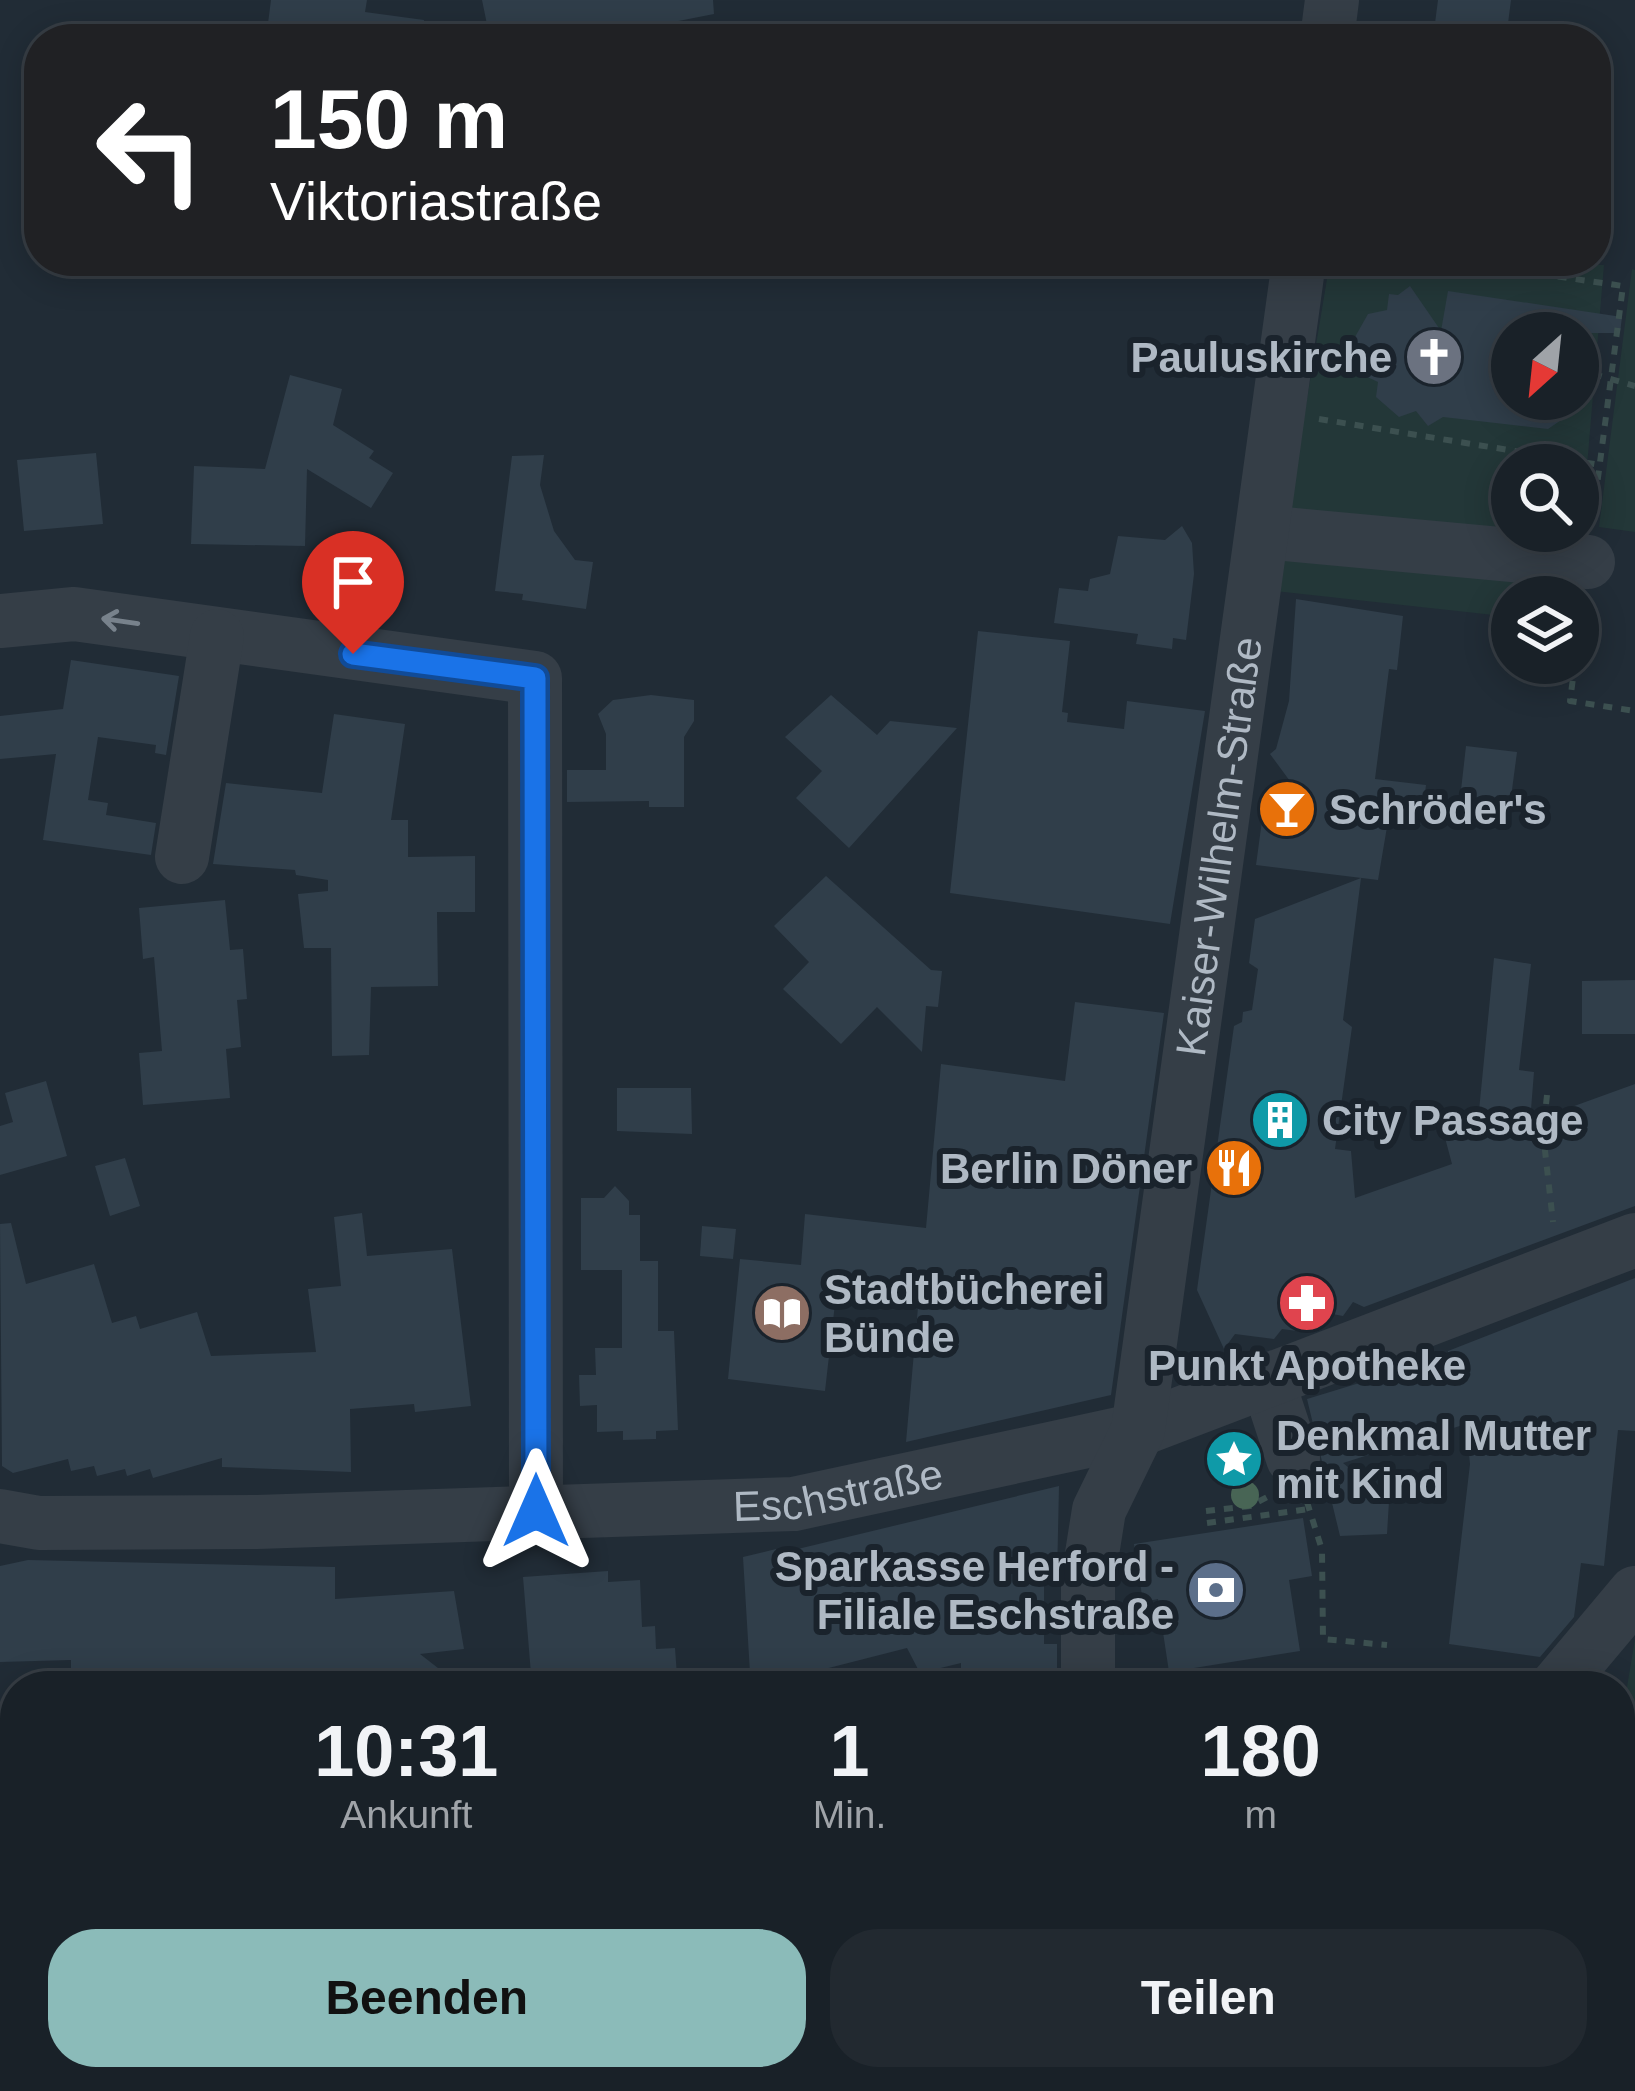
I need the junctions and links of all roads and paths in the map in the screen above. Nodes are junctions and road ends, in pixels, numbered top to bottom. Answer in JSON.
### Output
{"nodes":[{"id":1,"x":1297,"y":276,"type":"edge"},
{"id":2,"x":1554,"y":276,"type":"edge"},
{"id":3,"x":1599,"y":376,"type":"edge"},
{"id":4,"x":1610,"y":379,"type":"junction"},
{"id":5,"x":1635,"y":386,"type":"edge"},
{"id":6,"x":1281,"y":413,"type":"junction"},
{"id":7,"x":1600,"y":465,"type":"junction"},
{"id":8,"x":1262,"y":532,"type":"junction"},
{"id":9,"x":1588,"y":562,"type":"junction"},
{"id":10,"x":1586,"y":576,"type":"edge"},
{"id":11,"x":0,"y":621,"type":"edge"},
{"id":12,"x":217,"y":635,"type":"junction"},
{"id":13,"x":1572,"y":684,"type":"edge"},
{"id":14,"x":1635,"y":711,"type":"edge"},
{"id":15,"x":182,"y":857,"type":"dead end"},
{"id":16,"x":1547,"y":1095,"type":"dead end"},
{"id":17,"x":1635,"y":1240,"type":"edge"},
{"id":18,"x":1558,"y":1254,"type":"junction"},
{"id":19,"x":1268,"y":1379,"type":"junction"},
{"id":20,"x":1154,"y":1425,"type":"junction"},
{"id":21,"x":1293,"y":1458,"type":"junction"},
{"id":22,"x":1202,"y":1496,"type":"dead end"},
{"id":23,"x":1309,"y":1509,"type":"junction"},
{"id":24,"x":536,"y":1511,"type":"junction"},
{"id":25,"x":1206,"y":1511,"type":"junction"},
{"id":26,"x":0,"y":1516,"type":"edge"},
{"id":27,"x":1207,"y":1523,"type":"junction"},
{"id":28,"x":1209,"y":1533,"type":"dead end"},
{"id":29,"x":1635,"y":1593,"type":"edge"},
{"id":30,"x":1387,"y":1645,"type":"dead end"},
{"id":31,"x":1088,"y":1671,"type":"edge"},
{"id":32,"x":1570,"y":1671,"type":"edge"}],
"edges":[{"from":1,"to":6,"type":"street","name":"Kaiser-Wilhelm-Straße"},
{"from":2,"to":4,"type":"path"},
{"from":3,"to":4,"type":"path"},
{"from":4,"to":5,"type":"path"},
{"from":4,"to":7,"type":"path"},
{"from":6,"to":7,"type":"path"},
{"from":6,"to":8,"type":"street","name":"Kaiser-Wilhelm-Straße"},
{"from":7,"to":9,"type":"path"},
{"from":8,"to":9,"type":"street"},
{"from":8,"to":20,"type":"street","name":"Kaiser-Wilhelm-Straße"},
{"from":9,"to":10,"type":"path"},
{"from":12,"to":11,"type":"street","one_way":true},
{"from":12,"to":15,"type":"street"},
{"from":12,"to":24,"type":"street"},
{"from":13,"to":14,"type":"path"},
{"from":16,"to":18,"type":"path"},
{"from":17,"to":18,"type":"street","name":"Eschstraße"},
{"from":18,"to":19,"type":"street","name":"Eschstraße"},
{"from":19,"to":20,"type":"street","name":"Eschstraße"},
{"from":19,"to":21,"type":"street"},
{"from":20,"to":24,"type":"street","name":"Eschstraße"},
{"from":20,"to":31,"type":"street","name":"Kaiser-Wilhelm-Straße"},
{"from":21,"to":23,"type":"path"},
{"from":21,"to":25,"type":"path"},
{"from":22,"to":25,"type":"path"},
{"from":23,"to":27,"type":"path"},
{"from":23,"to":30,"type":"path"},
{"from":24,"to":26,"type":"street","name":"Eschstraße"},
{"from":25,"to":27,"type":"path"},
{"from":27,"to":28,"type":"path"},
{"from":29,"to":32,"type":"street"}]}
